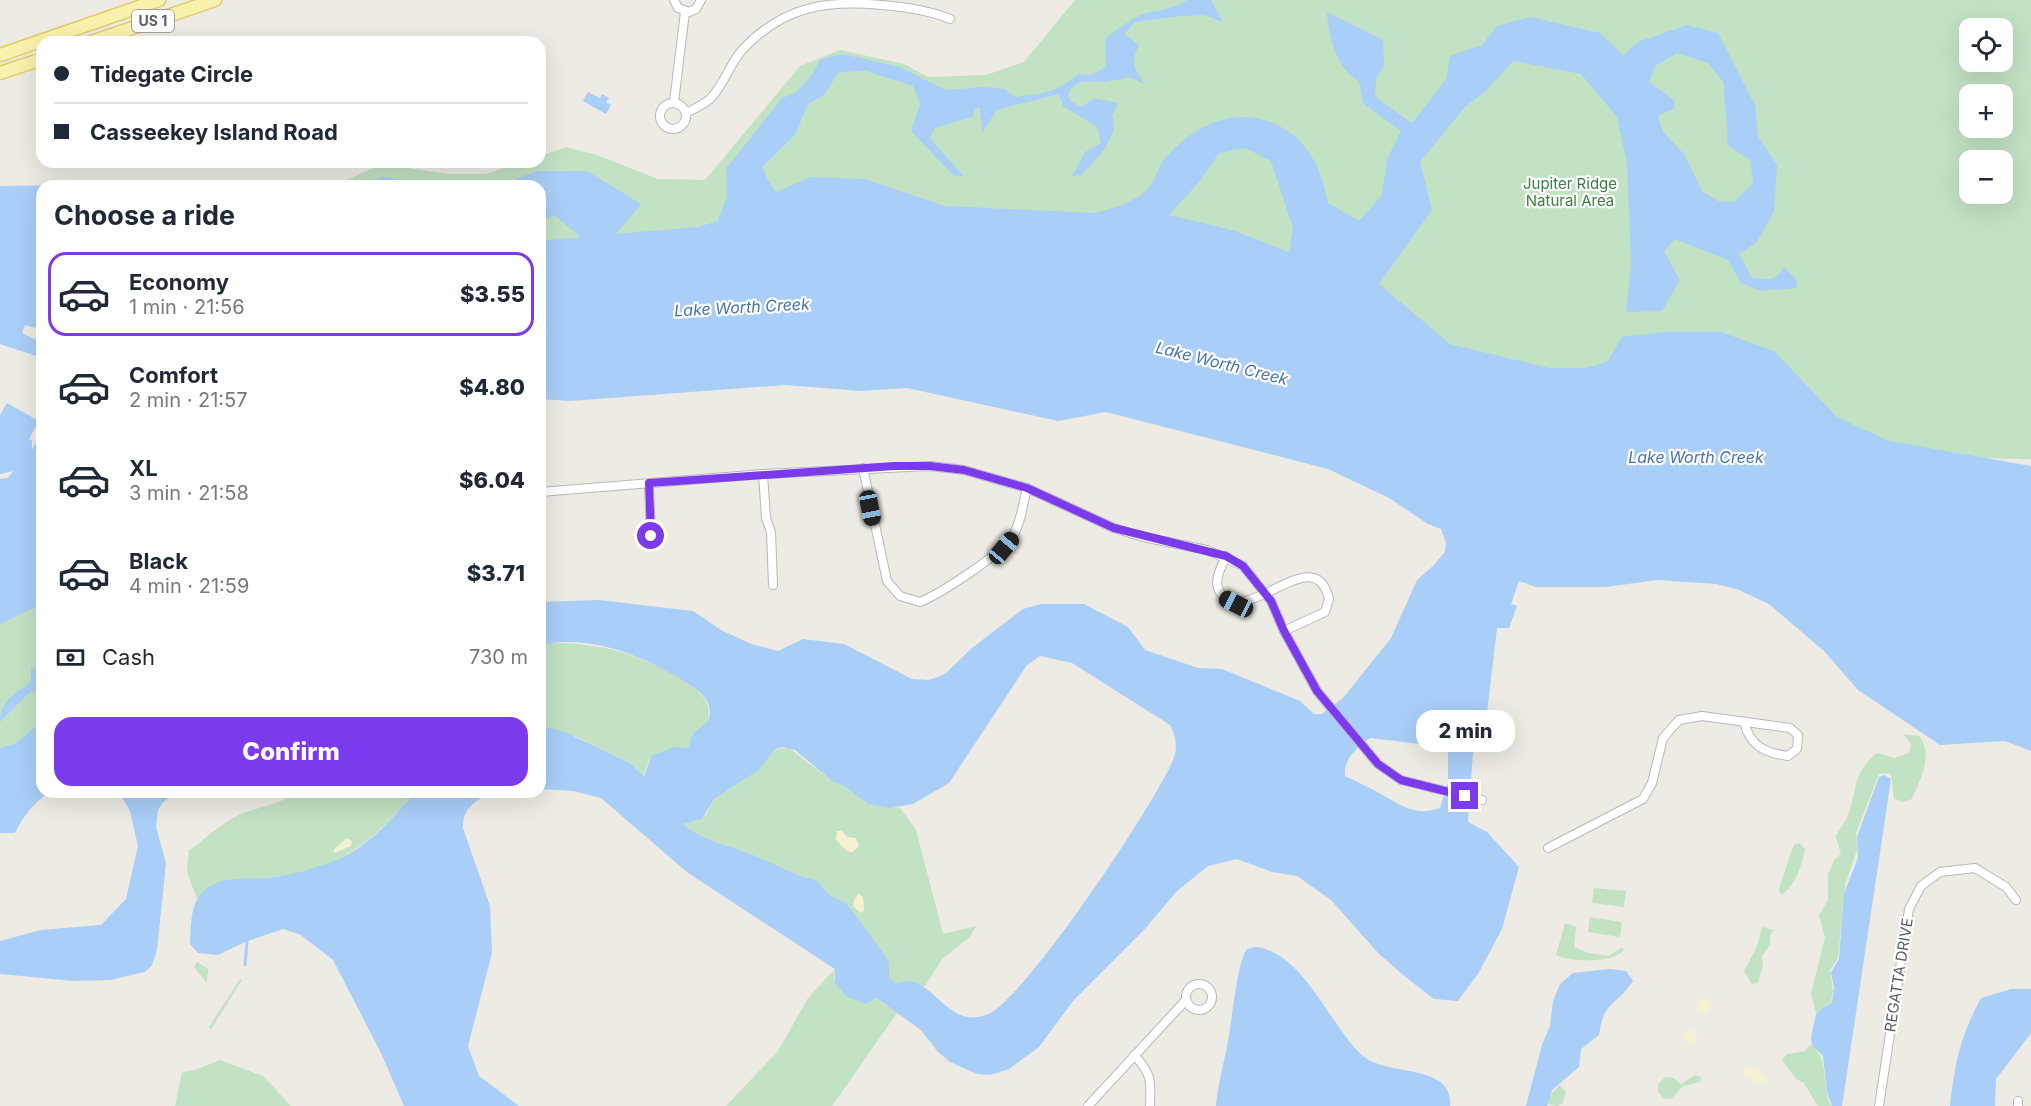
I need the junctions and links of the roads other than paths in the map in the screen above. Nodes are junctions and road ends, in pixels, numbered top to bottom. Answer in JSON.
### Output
{"nodes":[{"id":1,"x":159,"y":0,"type":"edge"},
{"id":2,"x":215,"y":0,"type":"edge"},
{"id":3,"x":674,"y":0,"type":"edge"},
{"id":4,"x":701,"y":0,"type":"edge"},
{"id":5,"x":685,"y":12,"type":"junction"},
{"id":6,"x":950,"y":19,"type":"dead end"},
{"id":7,"x":93,"y":23,"type":"junction"},
{"id":8,"x":55,"y":36,"type":"edge"},
{"id":9,"x":78,"y":36,"type":"edge"},
{"id":10,"x":109,"y":36,"type":"edge"},
{"id":11,"x":36,"y":42,"type":"edge"},
{"id":12,"x":36,"y":50,"type":"edge"},
{"id":13,"x":5,"y":53,"type":"edge"},
{"id":14,"x":36,"y":61,"type":"edge"},
{"id":15,"x":25,"y":64,"type":"junction"},
{"id":16,"x":0,"y":66,"type":"edge"},
{"id":17,"x":0,"y":73,"type":"edge"},
{"id":18,"x":674,"y":102,"type":"junction"},
{"id":19,"x":686,"y":113,"type":"junction"},
{"id":20,"x":863,"y":468,"type":"junction"},
{"id":21,"x":764,"y":474,"type":"junction"},
{"id":22,"x":649,"y":483,"type":"junction"},
{"id":23,"x":1027,"y":488,"type":"junction"},
{"id":24,"x":546,"y":492,"type":"edge"},
{"id":25,"x":651,"y":536,"type":"dead end"},
{"id":26,"x":1226,"y":556,"type":"junction"},
{"id":27,"x":773,"y":585,"type":"dead end"},
{"id":28,"x":1264,"y":592,"type":"junction"},
{"id":29,"x":1284,"y":631,"type":"junction"},
{"id":30,"x":1744,"y":722,"type":"junction"},
{"id":31,"x":1482,"y":800,"type":"dead end"},
{"id":32,"x":1548,"y":848,"type":"dead end"},
{"id":33,"x":2016,"y":900,"type":"dead end"},
{"id":34,"x":1186,"y":1000,"type":"dead end"},
{"id":35,"x":1134,"y":1055,"type":"junction"},
{"id":36,"x":1088,"y":1106,"type":"edge"},
{"id":37,"x":1150,"y":1106,"type":"edge"},
{"id":38,"x":1879,"y":1106,"type":"edge"}],
"edges":[{"from":1,"to":7,"type":"main road","number":"US 1"},
{"from":2,"to":10,"type":"main road","number":"US 1"},
{"from":3,"to":5,"type":"street"},
{"from":4,"to":5,"type":"street"},
{"from":5,"to":18,"type":"street"},
{"from":6,"to":19,"type":"street"},
{"from":7,"to":8,"type":"main road","number":"US 1"},
{"from":7,"to":9,"type":"main road"},
{"from":11,"to":13,"type":"main road","number":"US 1"},
{"from":12,"to":15,"type":"main road"},
{"from":13,"to":16,"type":"main road"},
{"from":14,"to":15,"type":"main road"},
{"from":15,"to":17,"type":"main road"},
{"from":18,"to":19,"type":"street"},
{"from":18,"to":19,"type":"street"},
{"from":20,"to":21,"type":"street"},
{"from":20,"to":23,"type":"street"},
{"from":20,"to":23,"type":"street"},
{"from":21,"to":22,"type":"street"},
{"from":21,"to":27,"type":"street"},
{"from":22,"to":24,"type":"street"},
{"from":22,"to":25,"type":"street"},
{"from":23,"to":26,"type":"street"},
{"from":26,"to":28,"type":"street"},
{"from":26,"to":28,"type":"street"},
{"from":28,"to":29,"type":"street"},
{"from":28,"to":29,"type":"street"},
{"from":29,"to":31,"type":"street"},
{"from":30,"to":30,"type":"street"},
{"from":30,"to":32,"type":"street"},
{"from":33,"to":38,"type":"street","name":"REGATTA DRIVE"},
{"from":34,"to":35,"type":"street"},
{"from":35,"to":36,"type":"street"},
{"from":35,"to":37,"type":"street"}]}
